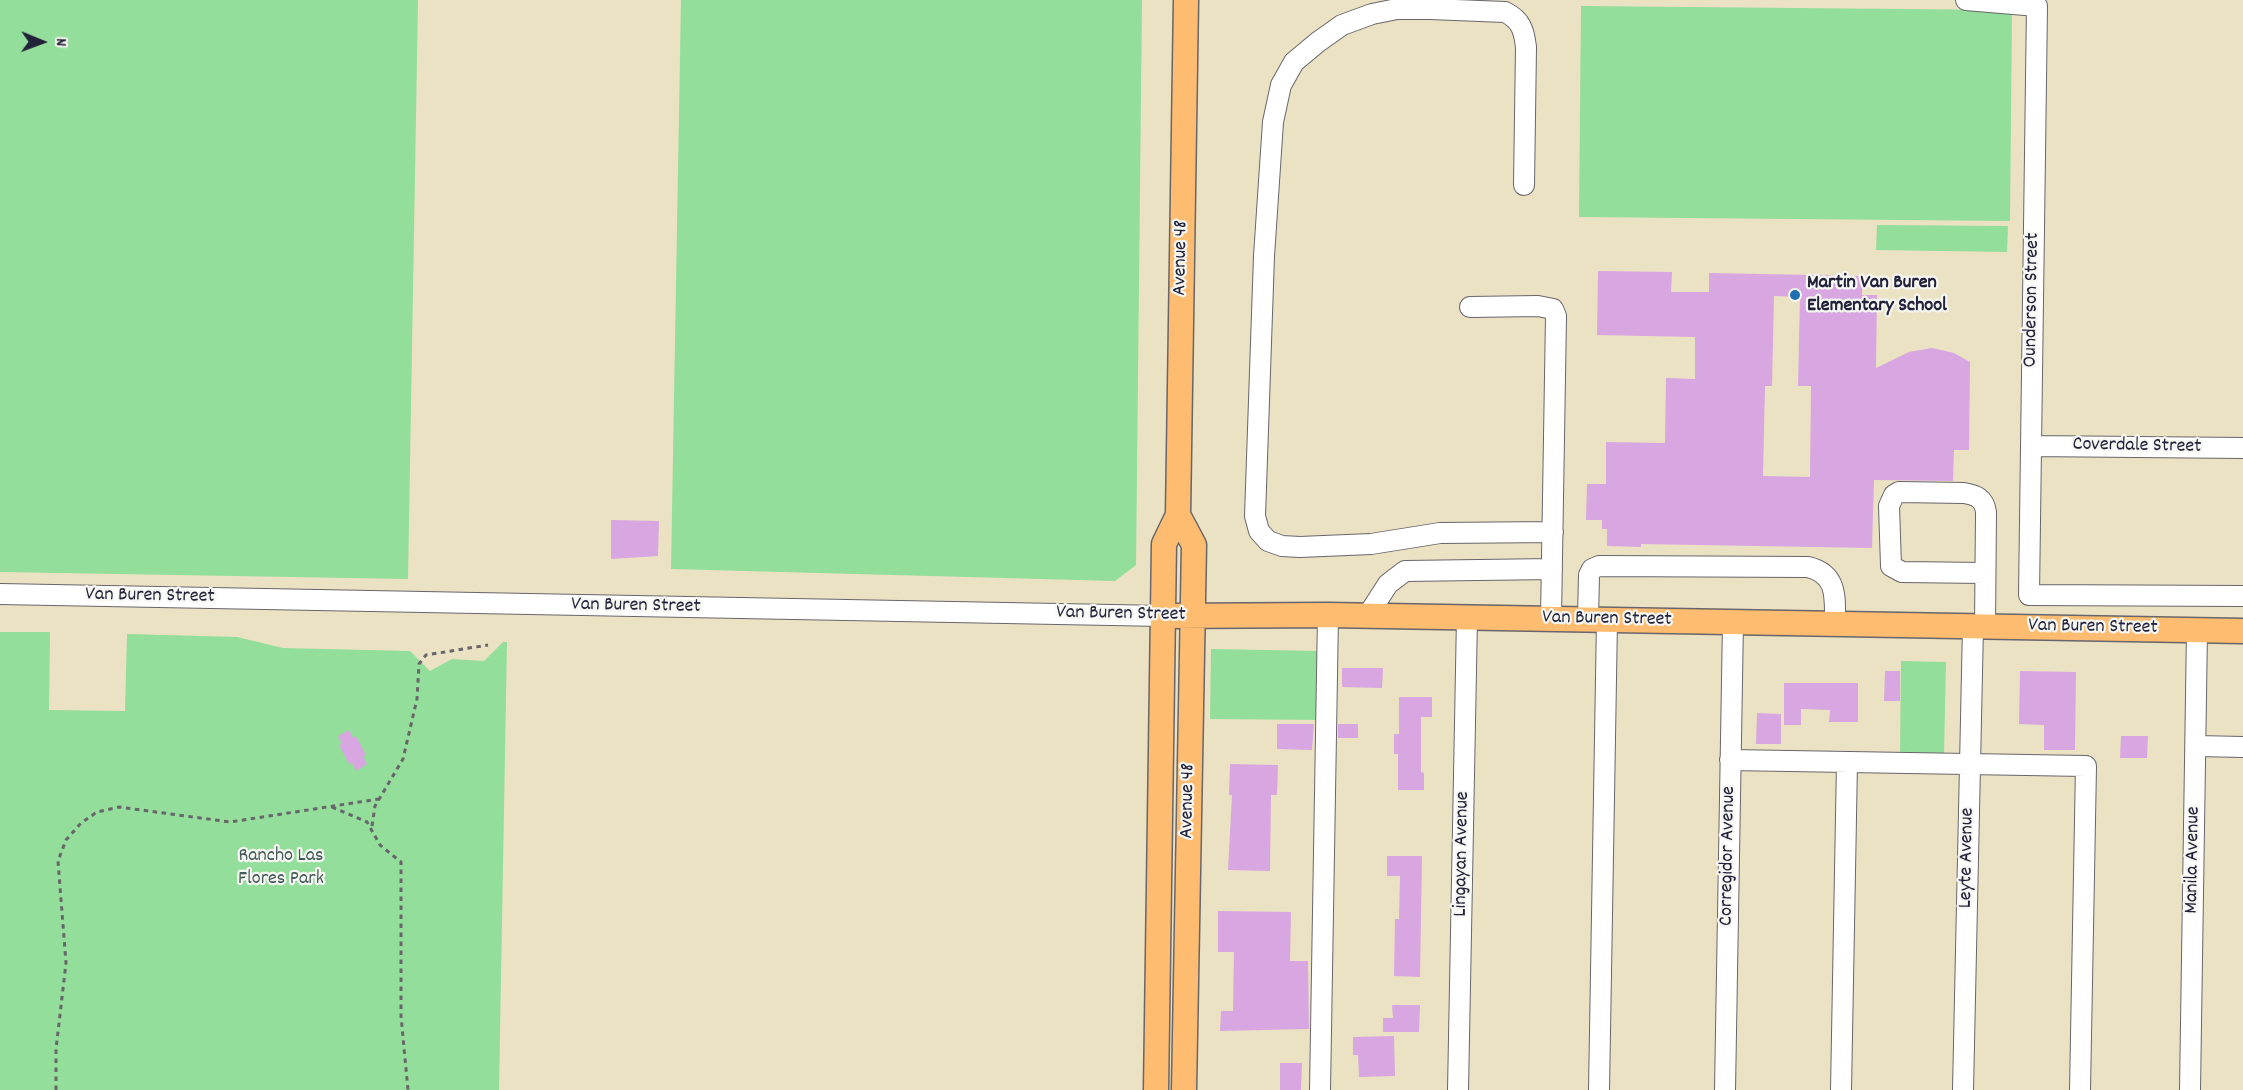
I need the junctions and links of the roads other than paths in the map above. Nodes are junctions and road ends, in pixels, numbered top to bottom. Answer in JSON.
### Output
{"nodes":[{"id":1,"x":1186,"y":0,"type":"edge"},
{"id":2,"x":1966,"y":0,"type":"edge"},
{"id":3,"x":1524,"y":185,"type":"dead end"},
{"id":4,"x":1470,"y":307,"type":"dead end"},
{"id":5,"x":2031,"y":446,"type":"junction"},
{"id":6,"x":2243,"y":448,"type":"edge"},
{"id":7,"x":1178,"y":515,"type":"junction"},
{"id":8,"x":1553,"y":532,"type":"junction"},
{"id":9,"x":1419,"y":535,"type":"junction"},
{"id":10,"x":1396,"y":541,"type":"junction"},
{"id":11,"x":1419,"y":569,"type":"junction"},
{"id":12,"x":1552,"y":570,"type":"junction"},
{"id":13,"x":1985,"y":573,"type":"junction"},
{"id":14,"x":1393,"y":579,"type":"junction"},
{"id":15,"x":0,"y":594,"type":"edge"},
{"id":16,"x":2243,"y":596,"type":"edge"},
{"id":17,"x":1328,"y":615,"type":"junction"},
{"id":18,"x":1368,"y":615,"type":"junction"},
{"id":19,"x":1164,"y":616,"type":"junction"},
{"id":20,"x":1193,"y":616,"type":"junction"},
{"id":21,"x":1467,"y":617,"type":"junction"},
{"id":22,"x":1551,"y":619,"type":"junction"},
{"id":23,"x":1598,"y":620,"type":"junction"},
{"id":24,"x":1733,"y":622,"type":"junction"},
{"id":25,"x":1835,"y":624,"type":"junction"},
{"id":26,"x":1979,"y":626,"type":"junction"},
{"id":27,"x":2197,"y":630,"type":"junction"},
{"id":28,"x":2243,"y":631,"type":"edge"},
{"id":29,"x":2196,"y":746,"type":"junction"},
{"id":30,"x":2243,"y":747,"type":"edge"},
{"id":31,"x":1730,"y":760,"type":"junction"},
{"id":32,"x":1847,"y":762,"type":"junction"},
{"id":33,"x":1970,"y":764,"type":"junction"},
{"id":34,"x":1156,"y":1090,"type":"edge"},
{"id":35,"x":1184,"y":1090,"type":"edge"},
{"id":36,"x":1320,"y":1090,"type":"edge"},
{"id":37,"x":1458,"y":1090,"type":"edge"},
{"id":38,"x":1599,"y":1090,"type":"edge"},
{"id":39,"x":1725,"y":1090,"type":"edge"},
{"id":40,"x":1841,"y":1090,"type":"edge"},
{"id":41,"x":1963,"y":1090,"type":"edge"},
{"id":42,"x":2080,"y":1090,"type":"edge"},
{"id":43,"x":2190,"y":1090,"type":"edge"}],
"edges":[{"from":1,"to":7,"type":"main road","name":"Avenue 48"},
{"from":2,"to":5,"type":"street","name":"Ounderson Street"},
{"from":3,"to":10,"type":"street"},
{"from":4,"to":8,"type":"street"},
{"from":5,"to":6,"type":"street","name":"Coverdale Street"},
{"from":5,"to":16,"type":"street","name":"Ounderson Street"},
{"from":7,"to":19,"type":"main road","name":"Avenue 48"},
{"from":7,"to":20,"type":"main road","name":"Avenue 48"},
{"from":8,"to":9,"type":"street"},
{"from":8,"to":12,"type":"street"},
{"from":9,"to":10,"type":"street"},
{"from":9,"to":11,"type":"street"},
{"from":10,"to":14,"type":"street"},
{"from":11,"to":12,"type":"street"},
{"from":11,"to":14,"type":"street"},
{"from":12,"to":22,"type":"street"},
{"from":13,"to":13,"type":"street","name":"Leyte Avenue"},
{"from":13,"to":26,"type":"street","name":"Leyte Avenue"},
{"from":14,"to":18,"type":"street"},
{"from":15,"to":19,"type":"street","name":"Van Buren Street"},
{"from":17,"to":18,"type":"main road","name":"Van Buren Street"},
{"from":17,"to":20,"type":"main road","name":"Van Buren Street"},
{"from":17,"to":36,"type":"street"},
{"from":18,"to":21,"type":"main road","name":"Van Buren Street"},
{"from":19,"to":20,"type":"main road","name":"Van Buren Street"},
{"from":19,"to":34,"type":"main road","name":"Avenue 48"},
{"from":20,"to":35,"type":"main road","name":"Avenue 48"},
{"from":21,"to":22,"type":"main road","name":"Van Buren Street"},
{"from":21,"to":37,"type":"street","name":"Lingayan Avenue"},
{"from":22,"to":23,"type":"main road","name":"Van Buren Street"},
{"from":23,"to":24,"type":"main road","name":"Van Buren Street"},
{"from":23,"to":25,"type":"street"},
{"from":23,"to":38,"type":"street"},
{"from":24,"to":25,"type":"main road","name":"Van Buren Street"},
{"from":24,"to":31,"type":"street","name":"Corregidor Avenue"},
{"from":25,"to":26,"type":"main road","name":"Van Buren Street"},
{"from":26,"to":27,"type":"main road","name":"Van Buren Street"},
{"from":26,"to":33,"type":"street","name":"Leyte Avenue"},
{"from":27,"to":28,"type":"main road","name":"Van Buren Street"},
{"from":27,"to":29,"type":"street","name":"Manila Avenue"},
{"from":29,"to":30,"type":"street"},
{"from":29,"to":43,"type":"street","name":"Manila Avenue"},
{"from":31,"to":32,"type":"street"},
{"from":31,"to":39,"type":"street","name":"Corregidor Avenue"},
{"from":32,"to":33,"type":"street"},
{"from":32,"to":40,"type":"street"},
{"from":33,"to":41,"type":"street","name":"Leyte Avenue"},
{"from":33,"to":42,"type":"street"}]}
